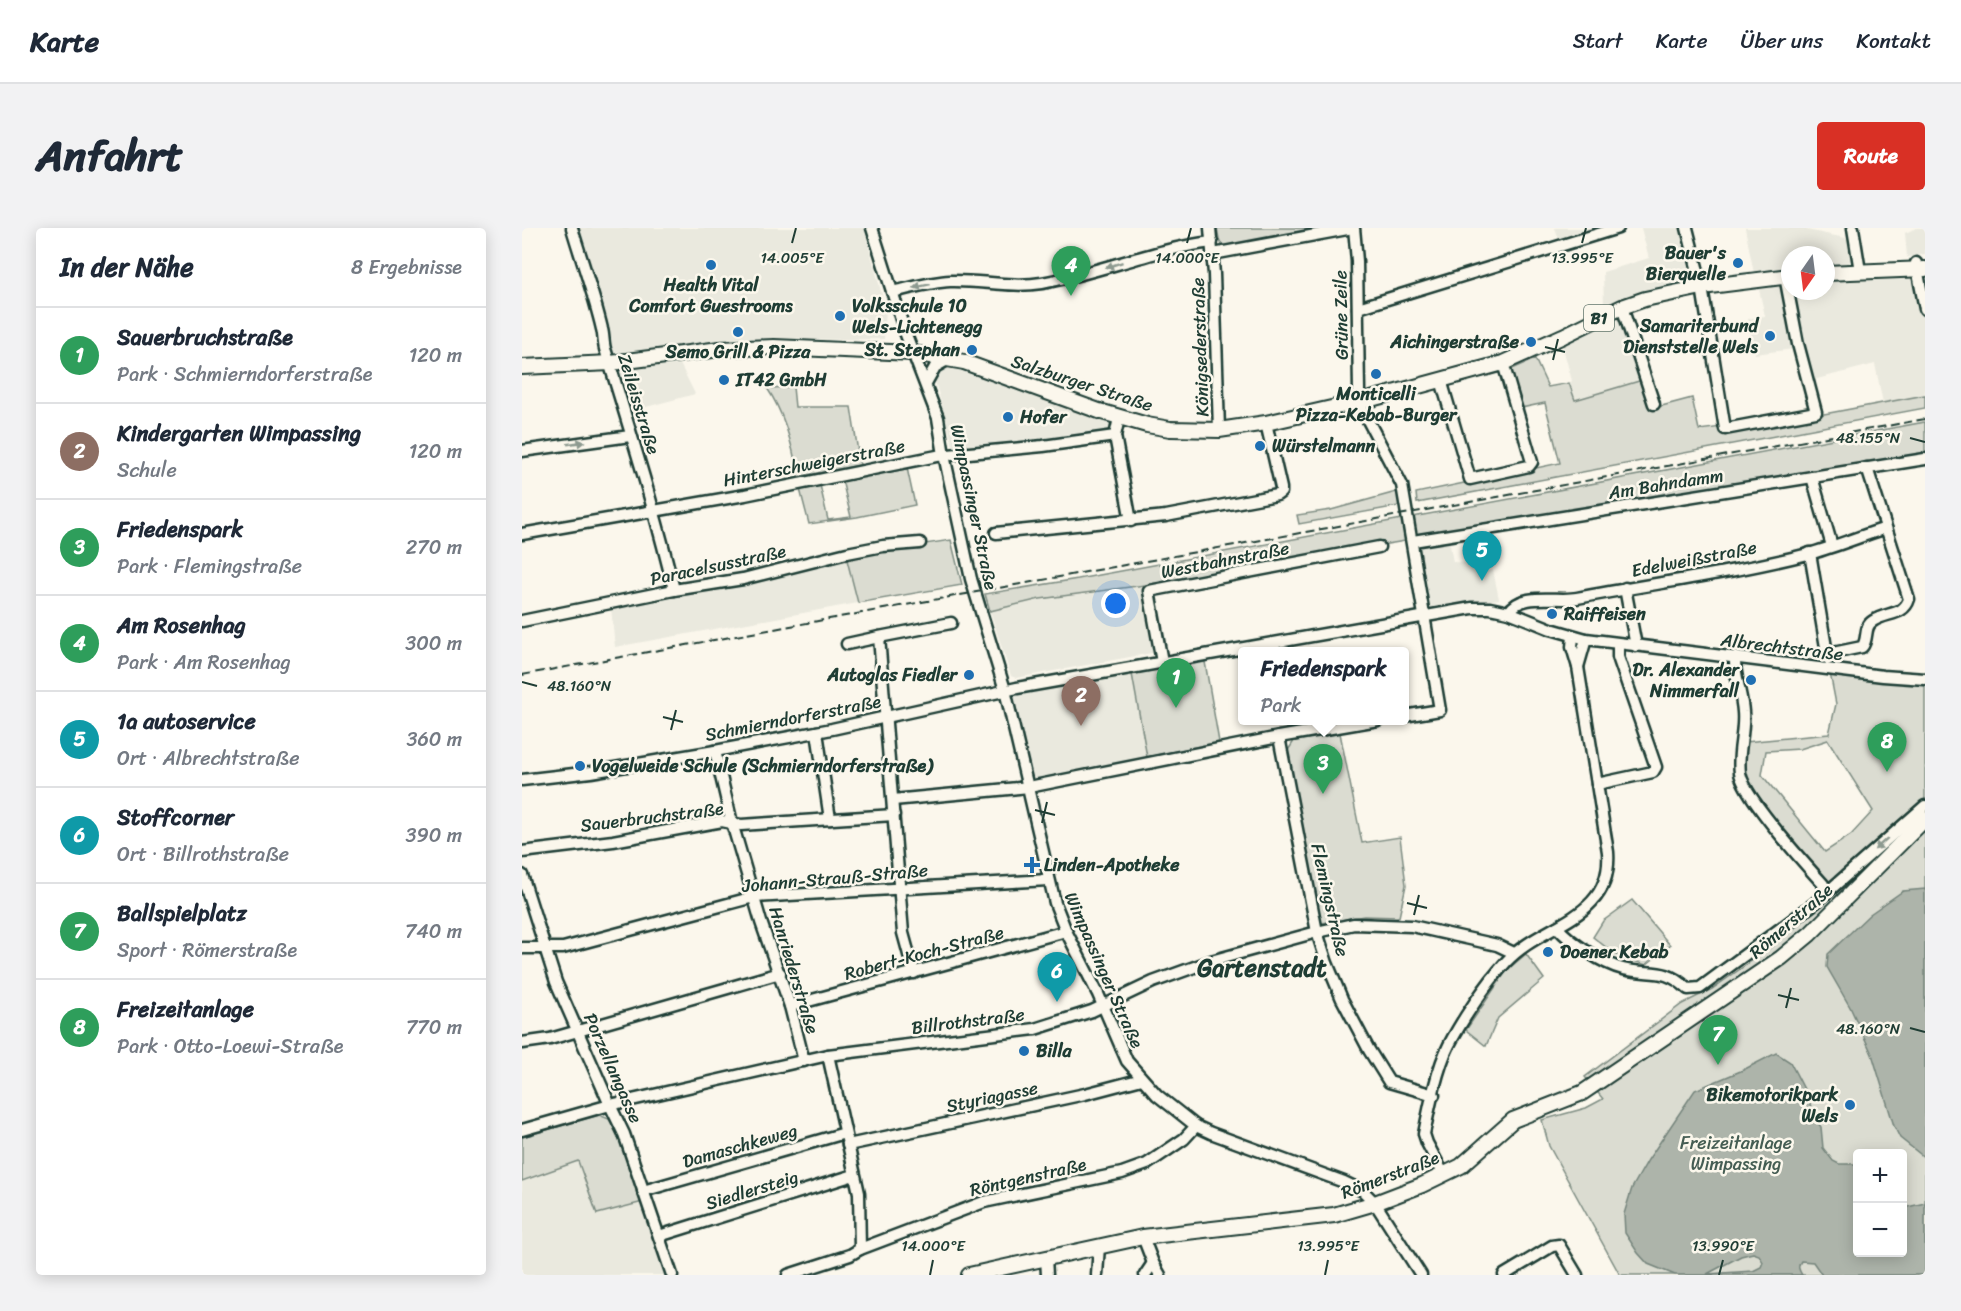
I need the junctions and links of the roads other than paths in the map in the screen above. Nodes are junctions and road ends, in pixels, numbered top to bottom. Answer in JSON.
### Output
{"nodes":[{"id":1,"x":572,"y":228,"type":"edge"},
{"id":2,"x":872,"y":228,"type":"edge"},
{"id":3,"x":1210,"y":228,"type":"edge"},
{"id":4,"x":1353,"y":228,"type":"edge"},
{"id":5,"x":1618,"y":228,"type":"edge"},
{"id":6,"x":1687,"y":228,"type":"edge"},
{"id":7,"x":1853,"y":228,"type":"edge"},
{"id":8,"x":1212,"y":248,"type":"junction"},
{"id":9,"x":1921,"y":266,"type":"edge"},
{"id":10,"x":1860,"y":271,"type":"junction"},
{"id":11,"x":1835,"y":272,"type":"edge"},
{"id":12,"x":1781,"y":277,"type":"edge"},
{"id":13,"x":1702,"y":287,"type":"junction"},
{"id":14,"x":892,"y":292,"type":"junction"},
{"id":15,"x":1792,"y":300,"type":"edge"},
{"id":16,"x":1622,"y":307,"type":"junction"},
{"id":17,"x":1358,"y":308,"type":"junction"},
{"id":18,"x":1925,"y":309,"type":"edge"},
{"id":19,"x":905,"y":332,"type":"junction"},
{"id":20,"x":897,"y":352,"type":"junction"},
{"id":21,"x":913,"y":353,"type":"junction"},
{"id":22,"x":949,"y":358,"type":"junction"},
{"id":23,"x":610,"y":363,"type":"junction"},
{"id":24,"x":1503,"y":363,"type":"junction"},
{"id":25,"x":522,"y":367,"type":"edge"},
{"id":26,"x":1442,"y":380,"type":"junction"},
{"id":27,"x":926,"y":383,"type":"junction"},
{"id":28,"x":1361,"y":401,"type":"junction"},
{"id":29,"x":1654,"y":404,"type":"dead end"},
{"id":30,"x":1119,"y":418,"type":"junction"},
{"id":31,"x":1266,"y":423,"type":"junction"},
{"id":32,"x":1219,"y":430,"type":"junction"},
{"id":33,"x":630,"y":436,"type":"junction"},
{"id":34,"x":1114,"y":436,"type":"junction"},
{"id":35,"x":522,"y":451,"type":"edge"},
{"id":36,"x":944,"y":454,"type":"junction"},
{"id":37,"x":1925,"y":459,"type":"edge"},
{"id":38,"x":1867,"y":468,"type":"junction"},
{"id":39,"x":1812,"y":477,"type":"junction"},
{"id":40,"x":654,"y":511,"type":"junction"},
{"id":41,"x":1131,"y":521,"type":"junction"},
{"id":42,"x":1886,"y":528,"type":"junction"},
{"id":43,"x":996,"y":533,"type":"dead end"},
{"id":44,"x":522,"y":534,"type":"edge"},
{"id":45,"x":1413,"y":541,"type":"junction"},
{"id":46,"x":920,"y":543,"type":"dead end"},
{"id":47,"x":1832,"y":546,"type":"junction"},
{"id":48,"x":1379,"y":547,"type":"dead end"},
{"id":49,"x":1810,"y":553,"type":"junction"},
{"id":50,"x":1625,"y":588,"type":"junction"},
{"id":51,"x":674,"y":590,"type":"junction"},
{"id":52,"x":1509,"y":612,"type":"junction"},
{"id":53,"x":1424,"y":617,"type":"junction"},
{"id":54,"x":522,"y":621,"type":"edge"},
{"id":55,"x":951,"y":624,"type":"dead end"},
{"id":56,"x":1573,"y":636,"type":"junction"},
{"id":57,"x":879,"y":637,"type":"junction"},
{"id":58,"x":1586,"y":639,"type":"junction"},
{"id":59,"x":848,"y":644,"type":"dead end"},
{"id":60,"x":1618,"y":644,"type":"junction"},
{"id":61,"x":1636,"y":646,"type":"junction"},
{"id":62,"x":1249,"y":647,"type":"edge"},
{"id":63,"x":1238,"y":649,"type":"edge"},
{"id":64,"x":1828,"y":654,"type":"junction"},
{"id":65,"x":1735,"y":657,"type":"junction"},
{"id":66,"x":1162,"y":662,"type":"junction"},
{"id":67,"x":1578,"y":668,"type":"junction"},
{"id":68,"x":1827,"y":668,"type":"junction"},
{"id":69,"x":1925,"y":679,"type":"edge"},
{"id":70,"x":1005,"y":690,"type":"junction"},
{"id":71,"x":1409,"y":715,"type":"edge"},
{"id":72,"x":886,"y":717,"type":"junction"},
{"id":73,"x":1349,"y":725,"type":"edge"},
{"id":74,"x":817,"y":732,"type":"junction"},
{"id":75,"x":1278,"y":737,"type":"junction"},
{"id":76,"x":715,"y":751,"type":"junction"},
{"id":77,"x":522,"y":780,"type":"edge"},
{"id":78,"x":1597,"y":784,"type":"junction"},
{"id":79,"x":1029,"y":787,"type":"junction"},
{"id":80,"x":893,"y":800,"type":"junction"},
{"id":81,"x":1925,"y":806,"type":"edge"},
{"id":82,"x":894,"y":815,"type":"junction"},
{"id":83,"x":830,"y":819,"type":"junction"},
{"id":84,"x":1925,"y":819,"type":"edge"},
{"id":85,"x":732,"y":823,"type":"junction"},
{"id":86,"x":522,"y":852,"type":"edge"},
{"id":87,"x":522,"y":875,"type":"edge"},
{"id":88,"x":1048,"y":880,"type":"junction"},
{"id":89,"x":900,"y":889,"type":"junction"},
{"id":90,"x":1825,"y":894,"type":"junction"},
{"id":91,"x":754,"y":897,"type":"junction"},
{"id":92,"x":1557,"y":927,"type":"junction"},
{"id":93,"x":1065,"y":931,"type":"junction"},
{"id":94,"x":1317,"y":932,"type":"junction"},
{"id":95,"x":522,"y":948,"type":"edge"},
{"id":96,"x":545,"y":948,"type":"junction"},
{"id":97,"x":1514,"y":953,"type":"junction"},
{"id":98,"x":780,"y":973,"type":"junction"},
{"id":99,"x":914,"y":973,"type":"junction"},
{"id":100,"x":790,"y":1006,"type":"junction"},
{"id":101,"x":1103,"y":1006,"type":"junction"},
{"id":102,"x":577,"y":1030,"type":"junction"},
{"id":103,"x":522,"y":1043,"type":"edge"},
{"id":104,"x":828,"y":1056,"type":"junction"},
{"id":105,"x":804,"y":1061,"type":"junction"},
{"id":106,"x":1142,"y":1079,"type":"junction"},
{"id":107,"x":1434,"y":1095,"type":"junction"},
{"id":108,"x":610,"y":1105,"type":"junction"},
{"id":109,"x":1196,"y":1126,"type":"junction"},
{"id":110,"x":522,"y":1130,"type":"edge"},
{"id":111,"x":845,"y":1133,"type":"junction"},
{"id":112,"x":848,"y":1144,"type":"junction"},
{"id":113,"x":854,"y":1175,"type":"junction"},
{"id":114,"x":1444,"y":1175,"type":"junction"},
{"id":115,"x":643,"y":1191,"type":"junction"},
{"id":116,"x":1375,"y":1203,"type":"junction"},
{"id":117,"x":658,"y":1236,"type":"junction"},
{"id":118,"x":1143,"y":1237,"type":"junction"},
{"id":119,"x":1099,"y":1246,"type":"junction"},
{"id":120,"x":860,"y":1249,"type":"junction"},
{"id":121,"x":1046,"y":1258,"type":"junction"},
{"id":122,"x":1153,"y":1263,"type":"junction"},
{"id":123,"x":996,"y":1272,"type":"edge"},
{"id":124,"x":1418,"y":1274,"type":"edge"},
{"id":125,"x":672,"y":1275,"type":"edge"},
{"id":126,"x":788,"y":1275,"type":"edge"},
{"id":127,"x":969,"y":1275,"type":"edge"},
{"id":128,"x":1047,"y":1275,"type":"edge"},
{"id":129,"x":1097,"y":1275,"type":"edge"},
{"id":130,"x":1145,"y":1275,"type":"edge"},
{"id":131,"x":1160,"y":1275,"type":"edge"},
{"id":132,"x":1504,"y":1275,"type":"edge"},
{"id":133,"x":1578,"y":1275,"type":"edge"}],
"edges":[{"from":1,"to":23,"type":"street","name":"Zeileisstraße"},
{"from":2,"to":14,"type":"street","name":"Wimpassinger Straße"},
{"from":3,"to":8,"type":"street","name":"Königsederstraße"},
{"from":4,"to":8,"type":"street"},
{"from":4,"to":17,"type":"street","name":"Grüne Zeile"},
{"from":5,"to":17,"type":"street"},
{"from":6,"to":13,"type":"street"},
{"from":7,"to":10,"type":"street"},
{"from":8,"to":14,"type":"street","one_way":true},
{"from":8,"to":32,"type":"street","name":"Königsederstraße"},
{"from":9,"to":10,"type":"main road"},
{"from":9,"to":18,"type":"street"},
{"from":10,"to":11,"type":"main road"},
{"from":12,"to":13,"type":"main road","name":"Salzburger Straße","number":"B1"},
{"from":13,"to":15,"type":"street"},
{"from":13,"to":16,"type":"main road","name":"Salzburger Straße","number":"B1"},
{"from":14,"to":19,"type":"street","name":"Wimpassinger Straße"},
{"from":16,"to":24,"type":"main road","name":"Salzburger Straße","number":"B1"},
{"from":16,"to":29,"type":"street"},
{"from":17,"to":28,"type":"street","name":"Grüne Zeile"},
{"from":19,"to":20,"type":"street"},
{"from":19,"to":21,"type":"street","name":"Wimpassinger Straße"},
{"from":20,"to":21,"type":"main road","name":"Salzburger Straße","number":"B1"},
{"from":20,"to":23,"type":"main road","name":"Salzburger Straße","number":"B1"},
{"from":21,"to":22,"type":"main road","name":"Salzburger Straße","number":"B1"},
{"from":21,"to":27,"type":"street","name":"Wimpassinger Straße"},
{"from":22,"to":27,"type":"street"},
{"from":22,"to":30,"type":"main road","name":"Salzburger Straße","number":"B1"},
{"from":23,"to":25,"type":"main road","name":"Salzburger Straße","number":"B1"},
{"from":23,"to":33,"type":"street","name":"Zeileisstraße"},
{"from":24,"to":26,"type":"main road","name":"Salzburger Straße","number":"B1"},
{"from":24,"to":26,"type":"street"},
{"from":26,"to":28,"type":"main road","name":"Salzburger Straße","number":"B1"},
{"from":27,"to":36,"type":"street","name":"Wimpassinger Straße"},
{"from":28,"to":31,"type":"main road","name":"Salzburger Straße","number":"B1"},
{"from":28,"to":45,"type":"street"},
{"from":30,"to":32,"type":"main road","name":"Salzburger Straße","number":"B1"},
{"from":30,"to":34,"type":"street"},
{"from":31,"to":32,"type":"main road","name":"Salzburger Straße","number":"B1"},
{"from":31,"to":41,"type":"street"},
{"from":35,"to":33,"type":"street","one_way":true},
{"from":33,"to":40,"type":"street","name":"Zeileisstraße"},
{"from":34,"to":36,"type":"street","name":"Hinterschweigerstraße"},
{"from":34,"to":41,"type":"street"},
{"from":36,"to":40,"type":"street","name":"Hinterschweigerstraße"},
{"from":36,"to":70,"type":"street","name":"Wimpassinger Straße"},
{"from":37,"to":38,"type":"street","name":"Am Bahndamm"},
{"from":38,"to":39,"type":"street","name":"Am Bahndamm"},
{"from":38,"to":42,"type":"street"},
{"from":39,"to":45,"type":"street","name":"Am Bahndamm"},
{"from":39,"to":47,"type":"street"},
{"from":40,"to":44,"type":"street","name":"Hinterschweigerstraße"},
{"from":40,"to":51,"type":"street","name":"Zeileisstraße"},
{"from":41,"to":43,"type":"street"},
{"from":42,"to":47,"type":"street","name":"Edelweißstraße"},
{"from":42,"to":64,"type":"street"},
{"from":45,"to":53,"type":"street"},
{"from":46,"to":51,"type":"street","name":"Paracelsusstraße"},
{"from":47,"to":49,"type":"street","name":"Edelweißstraße"},
{"from":48,"to":66,"type":"street","name":"Westbahnstraße"},
{"from":49,"to":50,"type":"street","name":"Edelweißstraße"},
{"from":49,"to":64,"type":"street"},
{"from":50,"to":52,"type":"street","name":"Edelweißstraße"},
{"from":50,"to":61,"type":"street"},
{"from":51,"to":54,"type":"street","name":"Paracelsusstraße"},
{"from":52,"to":53,"type":"street","name":"Albrechtstraße"},
{"from":52,"to":56,"type":"street","name":"Albrechtstraße"},
{"from":53,"to":62,"type":"street","name":"Schmierndorferstraße"},
{"from":53,"to":71,"type":"street"},
{"from":55,"to":57,"type":"street"},
{"from":56,"to":58,"type":"street","name":"Albrechtstraße"},
{"from":56,"to":67,"type":"street"},
{"from":57,"to":59,"type":"street"},
{"from":57,"to":72,"type":"street"},
{"from":58,"to":60,"type":"street","name":"Albrechtstraße"},
{"from":58,"to":67,"type":"street"},
{"from":60,"to":61,"type":"street","name":"Albrechtstraße"},
{"from":60,"to":78,"type":"street"},
{"from":61,"to":65,"type":"street","name":"Albrechtstraße"},
{"from":63,"to":66,"type":"street","name":"Schmierndorferstraße"},
{"from":64,"to":68,"type":"street"},
{"from":65,"to":68,"type":"street","name":"Albrechtstraße"},
{"from":65,"to":90,"type":"street"},
{"from":66,"to":70,"type":"street","name":"Schmierndorferstraße"},
{"from":67,"to":78,"type":"street"},
{"from":68,"to":69,"type":"street","name":"Albrechtstraße"},
{"from":70,"to":72,"type":"street","name":"Schmierndorferstraße"},
{"from":70,"to":79,"type":"street","name":"Wimpassinger Straße"},
{"from":72,"to":74,"type":"street","name":"Schmierndorferstraße"},
{"from":72,"to":80,"type":"street"},
{"from":73,"to":75,"type":"street"},
{"from":74,"to":76,"type":"street","name":"Schmierndorferstraße"},
{"from":74,"to":83,"type":"street"},
{"from":75,"to":79,"type":"street"},
{"from":75,"to":94,"type":"street","name":"Flemingstraße"},
{"from":76,"to":77,"type":"street","name":"Schmierndorferstraße"},
{"from":76,"to":85,"type":"street","name":"Hanriederstraße"},
{"from":78,"to":92,"type":"street"},
{"from":79,"to":80,"type":"street"},
{"from":79,"to":88,"type":"street","name":"Wimpassinger Straße"},
{"from":80,"to":82,"type":"street"},
{"from":81,"to":90,"type":"street","one_way":true},
{"from":82,"to":83,"type":"street","name":"Sauerbruchstraße"},
{"from":82,"to":89,"type":"street"},
{"from":83,"to":85,"type":"street","name":"Sauerbruchstraße"},
{"from":84,"to":114,"type":"main road","name":"Römerstraße"},
{"from":85,"to":86,"type":"street","name":"Sauerbruchstraße"},
{"from":85,"to":91,"type":"street","name":"Hanriederstraße"},
{"from":87,"to":96,"type":"street","name":"Porzellangasse"},
{"from":88,"to":89,"type":"street","name":"Johann-Strauß-Straße"},
{"from":88,"to":93,"type":"street","name":"Wimpassinger Straße"},
{"from":89,"to":91,"type":"street","name":"Johann-Strauß-Straße"},
{"from":89,"to":99,"type":"street"},
{"from":90,"to":92,"type":"street"},
{"from":91,"to":96,"type":"street","name":"Johann-Strauß-Straße"},
{"from":91,"to":98,"type":"street","name":"Hanriederstraße"},
{"from":92,"to":97,"type":"street"},
{"from":93,"to":99,"type":"street","name":"Robert-Koch-Straße"},
{"from":93,"to":101,"type":"street","name":"Wimpassinger Straße"},
{"from":94,"to":97,"type":"street","name":"Billrothstraße"},
{"from":94,"to":101,"type":"street","name":"Billrothstraße"},
{"from":94,"to":107,"type":"street","name":"Flemingstraße"},
{"from":95,"to":96,"type":"street","name":"Johann-Strauß-Straße"},
{"from":96,"to":102,"type":"street","name":"Porzellangasse"},
{"from":97,"to":107,"type":"street"},
{"from":98,"to":100,"type":"street","name":"Hanriederstraße"},
{"from":98,"to":102,"type":"street"},
{"from":99,"to":100,"type":"street","name":"Robert-Koch-Straße"},
{"from":100,"to":105,"type":"street","name":"Hanriederstraße"},
{"from":101,"to":104,"type":"street","name":"Billrothstraße"},
{"from":101,"to":106,"type":"street","name":"Wimpassinger Straße"},
{"from":102,"to":103,"type":"street"},
{"from":102,"to":108,"type":"street","name":"Porzellangasse"},
{"from":104,"to":105,"type":"street","name":"Billrothstraße"},
{"from":104,"to":111,"type":"street"},
{"from":105,"to":108,"type":"street","name":"Billrothstraße"},
{"from":106,"to":109,"type":"street","name":"Wimpassinger Straße"},
{"from":106,"to":112,"type":"street","name":"Styriagasse"},
{"from":107,"to":114,"type":"street"},
{"from":108,"to":110,"type":"street","name":"Billrothstraße"},
{"from":108,"to":115,"type":"street","name":"Porzellangasse"},
{"from":109,"to":116,"type":"street","name":"Wimpassinger Straße"},
{"from":109,"to":120,"type":"street","name":"Röntgenstraße"},
{"from":111,"to":112,"type":"street"},
{"from":111,"to":115,"type":"street","name":"Damaschkeweg"},
{"from":112,"to":113,"type":"street"},
{"from":113,"to":117,"type":"street","name":"Siedlersteig"},
{"from":113,"to":120,"type":"street"},
{"from":114,"to":116,"type":"main road","name":"Römerstraße"},
{"from":115,"to":117,"type":"street","name":"Porzellangasse"},
{"from":116,"to":118,"type":"main road","name":"Römerstraße"},
{"from":116,"to":124,"type":"street","name":"Wimpassinger Straße"},
{"from":117,"to":125,"type":"street","name":"Porzellangasse"},
{"from":118,"to":119,"type":"main road","name":"Römerstraße"},
{"from":118,"to":122,"type":"street"},
{"from":119,"to":121,"type":"main road","name":"Römerstraße"},
{"from":119,"to":129,"type":"street"},
{"from":120,"to":126,"type":"street","name":"Röntgenstraße"},
{"from":121,"to":123,"type":"main road","name":"Römerstraße"},
{"from":121,"to":128,"type":"street"},
{"from":122,"to":130,"type":"street"},
{"from":122,"to":131,"type":"street"},
{"from":123,"to":127,"type":"main road","name":"Römerstraße"},
{"from":132,"to":133,"type":"street"}]}
